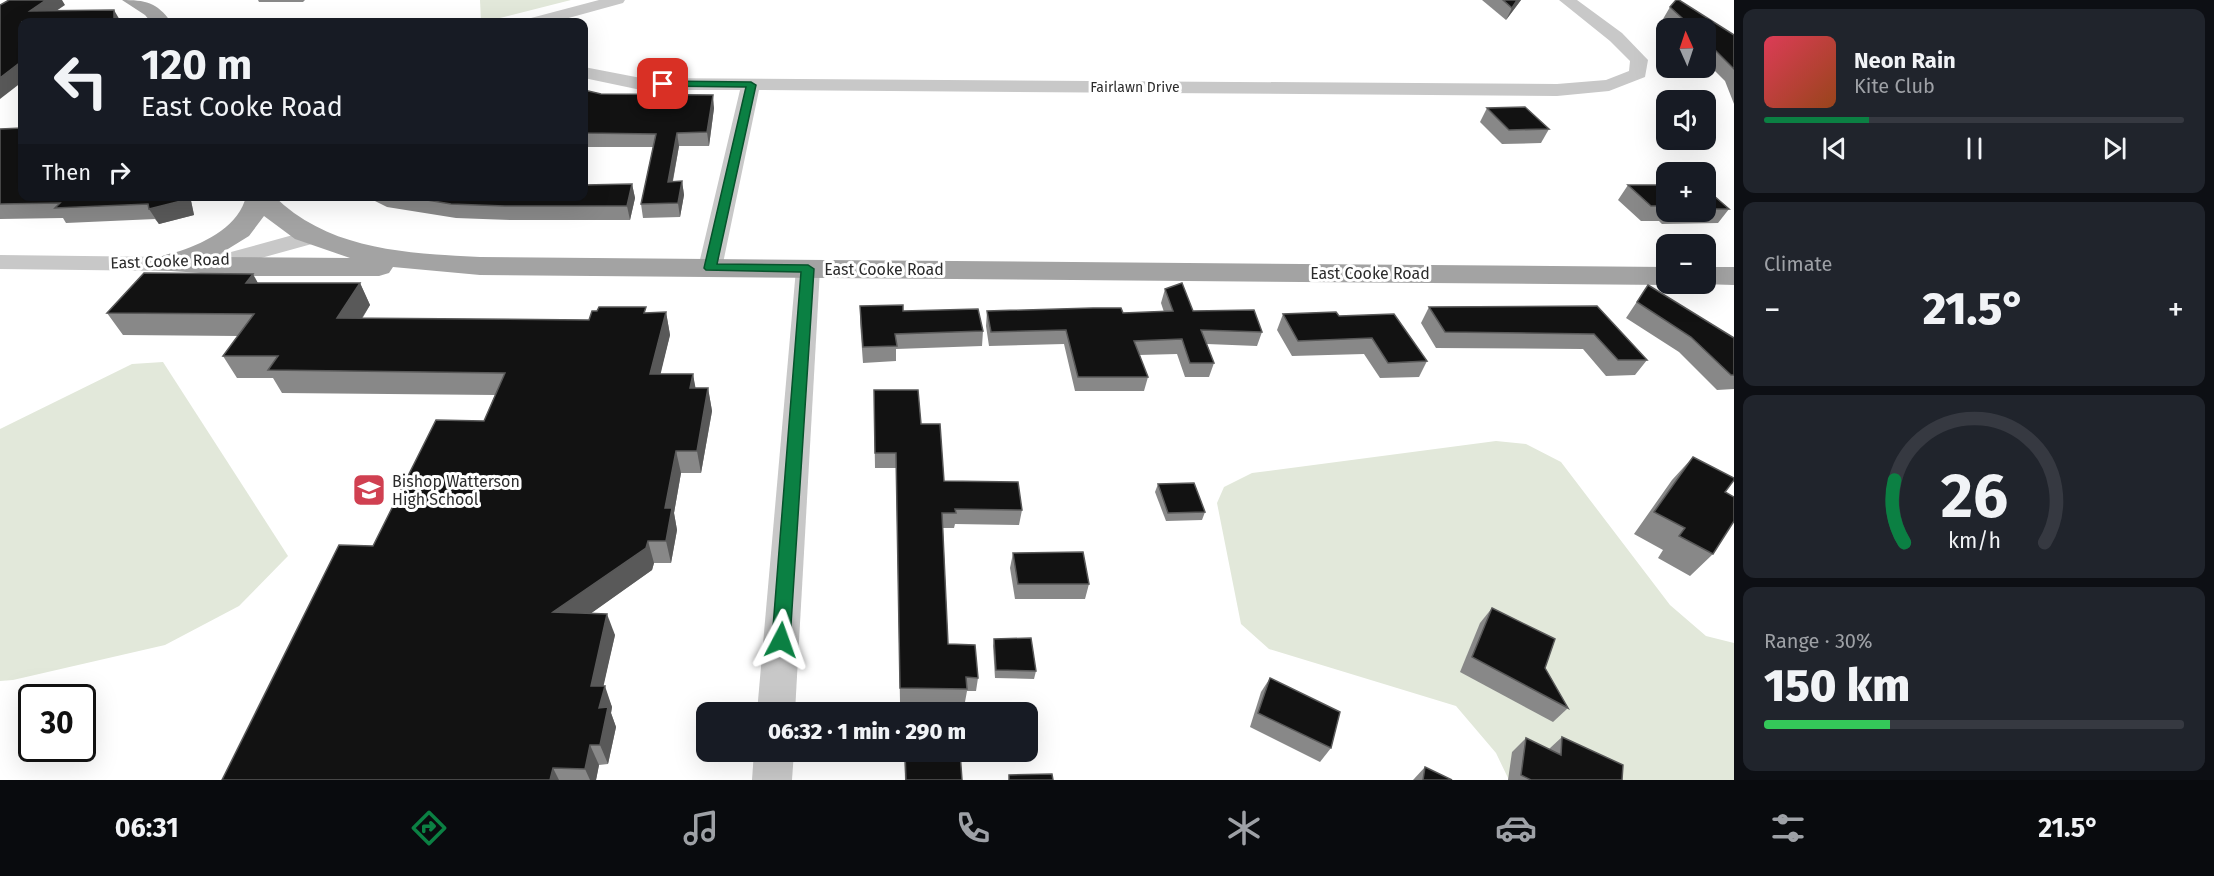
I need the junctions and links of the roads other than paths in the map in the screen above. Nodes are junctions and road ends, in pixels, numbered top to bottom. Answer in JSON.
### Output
{"nodes":[{"id":1,"x":131,"y":0,"type":"edge"},
{"id":2,"x":617,"y":0,"type":"edge"},
{"id":3,"x":1567,"y":0,"type":"edge"},
{"id":4,"x":158,"y":18,"type":"edge"},
{"id":5,"x":552,"y":18,"type":"edge"},
{"id":6,"x":588,"y":74,"type":"edge"},
{"id":7,"x":751,"y":85,"type":"junction"},
{"id":8,"x":258,"y":201,"type":"edge"},
{"id":9,"x":264,"y":201,"type":"edge"},
{"id":10,"x":311,"y":237,"type":"junction"},
{"id":11,"x":0,"y":262,"type":"edge"},
{"id":12,"x":166,"y":264,"type":"junction"},
{"id":13,"x":480,"y":266,"type":"junction"},
{"id":14,"x":710,"y":268,"type":"junction"},
{"id":15,"x":808,"y":269,"type":"junction"},
{"id":16,"x":1656,"y":276,"type":"edge"},
{"id":17,"x":1716,"y":276,"type":"edge"},
{"id":18,"x":1734,"y":276,"type":"edge"},
{"id":19,"x":777,"y":702,"type":"edge"},
{"id":20,"x":773,"y":762,"type":"edge"},
{"id":21,"x":772,"y":780,"type":"edge"}],
"edges":[{"from":1,"to":4,"type":"main road"},
{"from":2,"to":5,"type":"street"},
{"from":3,"to":7,"type":"street","name":"Fairlawn Drive"},
{"from":6,"to":7,"type":"street","name":"Fairlawn Drive"},
{"from":7,"to":14,"type":"street"},
{"from":8,"to":12,"type":"main road"},
{"from":9,"to":10,"type":"main road"},
{"from":10,"to":12,"type":"street","name":"East Cooke Road"},
{"from":10,"to":13,"type":"main road","name":"East Cooke Road"},
{"from":11,"to":12,"type":"street","name":"East Cooke Road"},
{"from":12,"to":13,"type":"main road"},
{"from":13,"to":14,"type":"main road","name":"East Cooke Road"},
{"from":14,"to":15,"type":"main road","name":"East Cooke Road"},
{"from":15,"to":16,"type":"main road","name":"East Cooke Road"},
{"from":15,"to":19,"type":"street"},
{"from":17,"to":18,"type":"main road"},
{"from":20,"to":21,"type":"street"}]}
